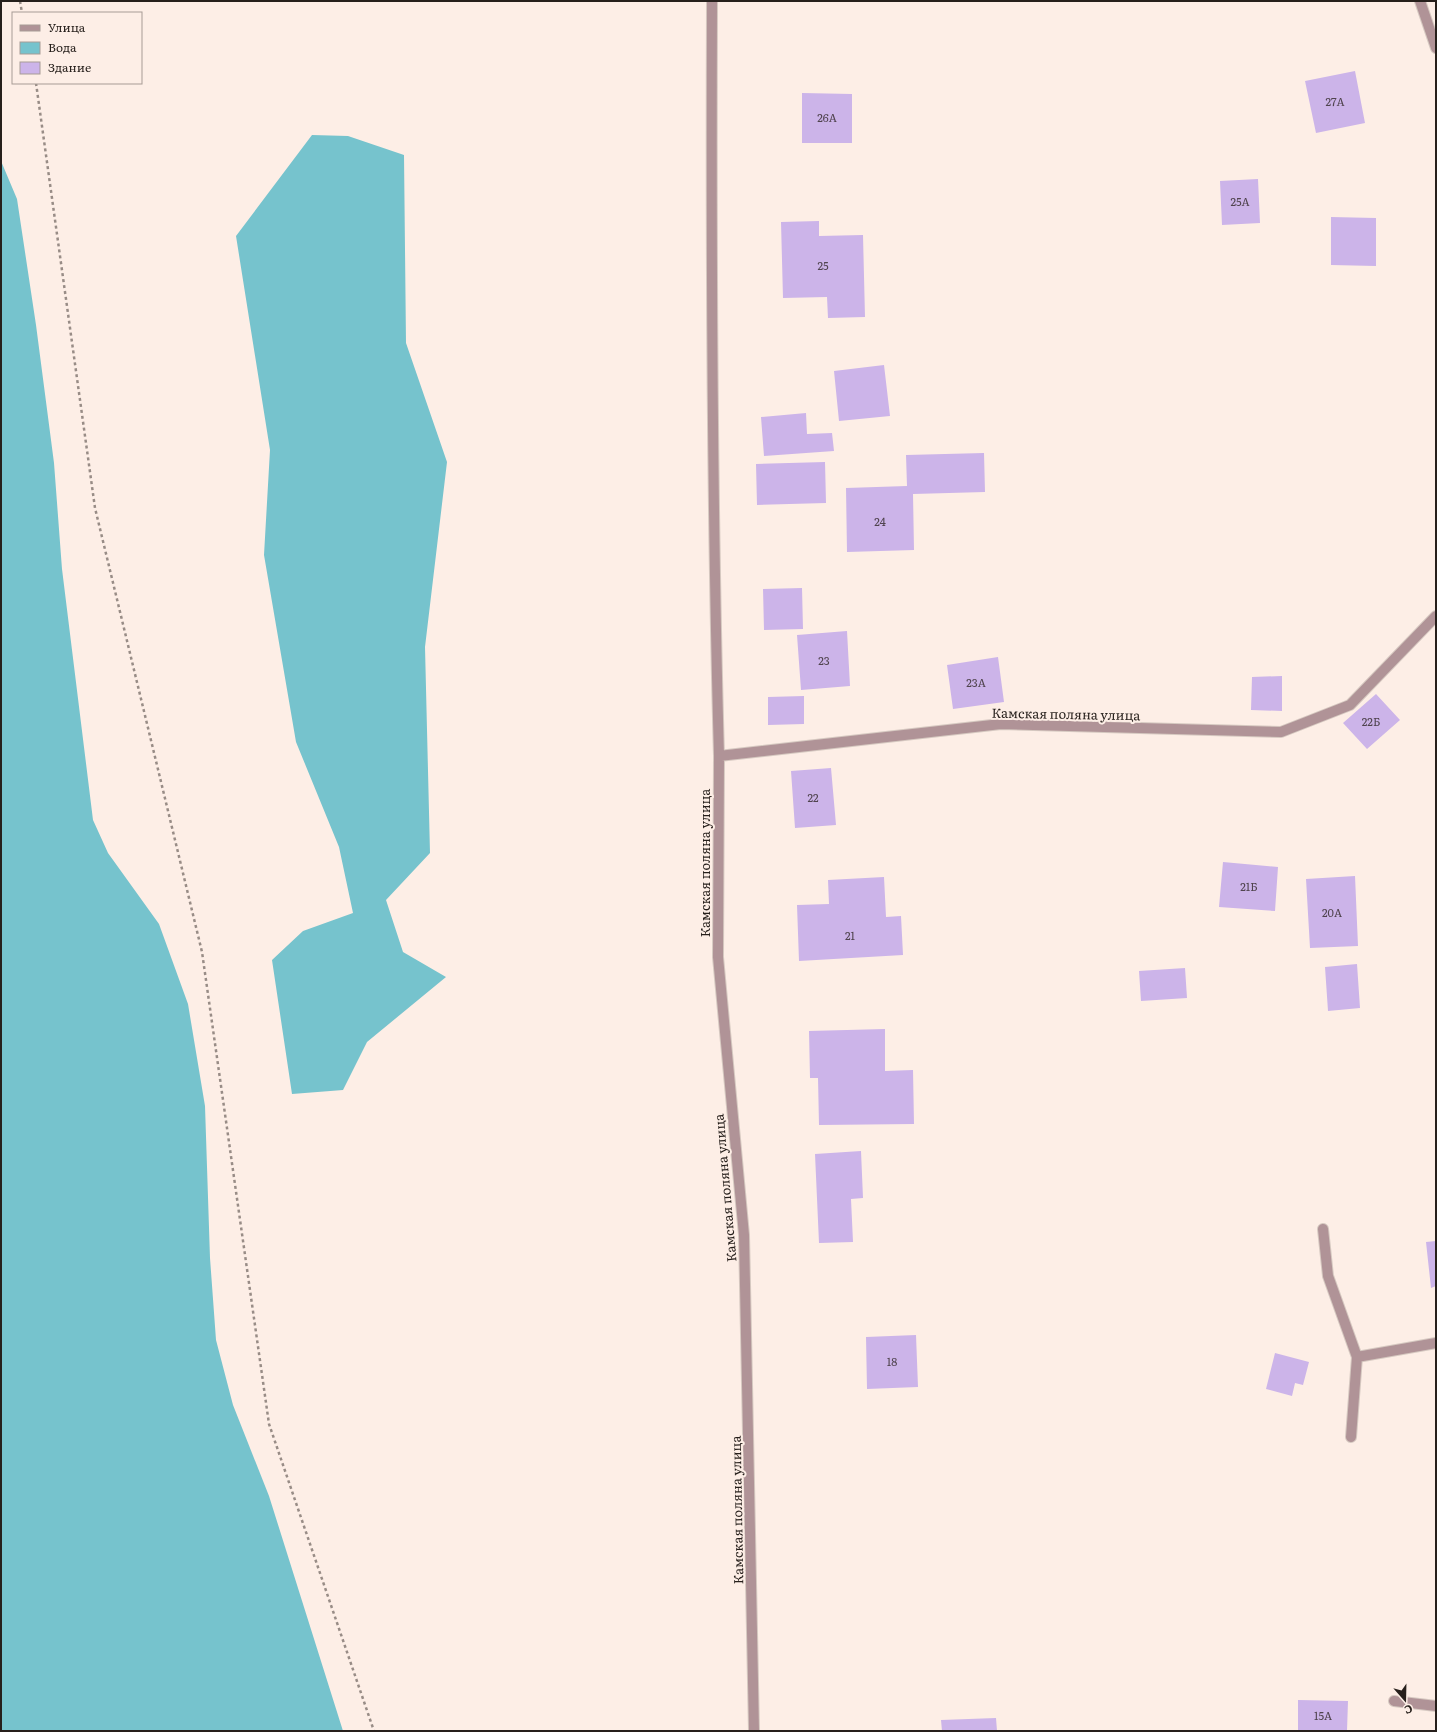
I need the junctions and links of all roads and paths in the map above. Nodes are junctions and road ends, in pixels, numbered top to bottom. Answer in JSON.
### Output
{"nodes":[{"id":1,"x":20,"y":1,"type":"edge"},
{"id":2,"x":712,"y":1,"type":"edge"},
{"id":3,"x":1420,"y":1,"type":"edge"},
{"id":4,"x":22,"y":12,"type":"edge"},
{"id":5,"x":1436,"y":48,"type":"edge"},
{"id":6,"x":36,"y":84,"type":"edge"},
{"id":7,"x":1436,"y":616,"type":"edge"},
{"id":8,"x":719,"y":756,"type":"junction"},
{"id":9,"x":1323,"y":1229,"type":"dead end"},
{"id":10,"x":1436,"y":1343,"type":"edge"},
{"id":11,"x":1357,"y":1357,"type":"junction"},
{"id":12,"x":1350,"y":1437,"type":"dead end"},
{"id":13,"x":1394,"y":1701,"type":"dead end"},
{"id":14,"x":1436,"y":1706,"type":"edge"},
{"id":15,"x":374,"y":1731,"type":"edge"},
{"id":16,"x":754,"y":1731,"type":"edge"}],
"edges":[{"from":1,"to":4,"type":"path"},
{"from":2,"to":8,"type":"street"},
{"from":3,"to":5,"type":"street"},
{"from":6,"to":15,"type":"path"},
{"from":7,"to":8,"type":"street","name":"Камская поляна улица"},
{"from":8,"to":16,"type":"street","name":"Камская поляна улица"},
{"from":9,"to":11,"type":"street"},
{"from":10,"to":11,"type":"street"},
{"from":11,"to":12,"type":"street"},
{"from":13,"to":14,"type":"street"}]}
